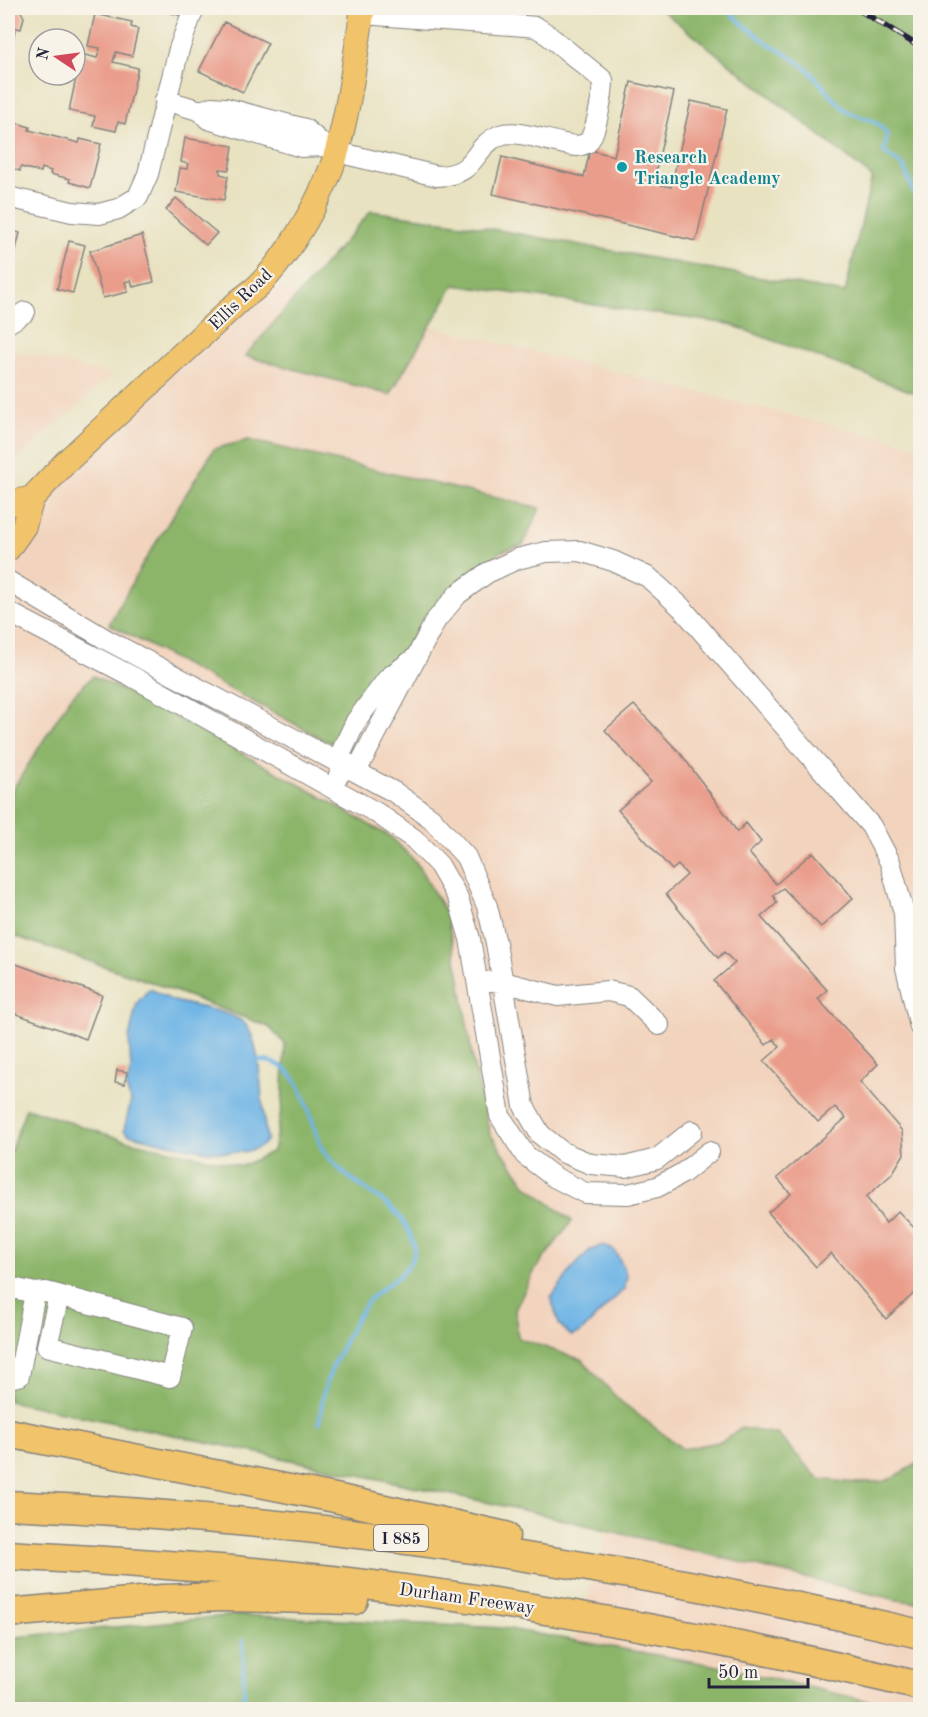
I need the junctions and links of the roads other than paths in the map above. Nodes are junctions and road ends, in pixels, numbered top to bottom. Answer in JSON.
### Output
{"nodes":[{"id":1,"x":194,"y":8,"type":"edge"},
{"id":2,"x":362,"y":11,"type":"edge"},
{"id":3,"x":165,"y":100,"type":"junction"},
{"id":4,"x":331,"y":149,"type":"junction"},
{"id":5,"x":8,"y":197,"type":"edge"},
{"id":6,"x":24,"y":312,"type":"dead end"},
{"id":7,"x":8,"y":323,"type":"edge"},
{"id":8,"x":32,"y":498,"type":"junction"},
{"id":9,"x":8,"y":504,"type":"edge"},
{"id":10,"x":8,"y":549,"type":"edge"},
{"id":11,"x":8,"y":581,"type":"edge"},
{"id":12,"x":8,"y":612,"type":"edge"},
{"id":13,"x":142,"y":658,"type":"junction"},
{"id":14,"x":133,"y":677,"type":"junction"},
{"id":15,"x":344,"y":766,"type":"junction"},
{"id":16,"x":332,"y":788,"type":"junction"},
{"id":17,"x":477,"y":980,"type":"junction"},
{"id":18,"x":503,"y":982,"type":"junction"},
{"id":19,"x":659,"y":1025,"type":"dead end"},
{"id":20,"x":921,"y":1027,"type":"edge"},
{"id":21,"x":692,"y":1131,"type":"dead end"},
{"id":22,"x":709,"y":1152,"type":"dead end"},
{"id":23,"x":8,"y":1287,"type":"edge"},
{"id":24,"x":35,"y":1293,"type":"junction"},
{"id":25,"x":59,"y":1296,"type":"junction"},
{"id":26,"x":8,"y":1378,"type":"edge"},
{"id":27,"x":8,"y":1433,"type":"edge"},
{"id":28,"x":8,"y":1505,"type":"edge"},
{"id":29,"x":8,"y":1555,"type":"edge"},
{"id":30,"x":790,"y":1604,"type":"junction"},
{"id":31,"x":8,"y":1613,"type":"edge"},
{"id":32,"x":566,"y":1613,"type":"junction"},
{"id":33,"x":921,"y":1634,"type":"edge"},
{"id":34,"x":921,"y":1686,"type":"edge"}],
"edges":[{"from":1,"to":3,"type":"street"},
{"from":2,"to":4,"type":"main road","name":"Ellis Road"},
{"from":2,"to":4,"type":"street"},
{"from":3,"to":4,"type":"street"},
{"from":3,"to":5,"type":"street"},
{"from":4,"to":8,"type":"main road","name":"Ellis Road"},
{"from":6,"to":7,"type":"street"},
{"from":8,"to":9,"type":"main road"},
{"from":8,"to":10,"type":"main road","name":"Ellis Road"},
{"from":11,"to":13,"type":"street"},
{"from":12,"to":14,"type":"street"},
{"from":13,"to":14,"type":"street"},
{"from":13,"to":15,"type":"street"},
{"from":14,"to":16,"type":"street"},
{"from":15,"to":16,"type":"street"},
{"from":15,"to":18,"type":"street"},
{"from":15,"to":20,"type":"street"},
{"from":16,"to":17,"type":"street"},
{"from":17,"to":18,"type":"street"},
{"from":17,"to":22,"type":"street"},
{"from":18,"to":19,"type":"street"},
{"from":18,"to":21,"type":"street"},
{"from":23,"to":24,"type":"street"},
{"from":24,"to":25,"type":"street"},
{"from":24,"to":26,"type":"street"},
{"from":25,"to":25,"type":"street"},
{"from":27,"to":30,"type":"highway"},
{"from":28,"to":30,"type":"highway","number":"I 885"},
{"from":29,"to":32,"type":"highway","name":"Durham Freeway"},
{"from":30,"to":33,"type":"highway","number":"I 885"},
{"from":31,"to":32,"type":"highway"},
{"from":32,"to":34,"type":"highway","name":"Durham Freeway"}]}
